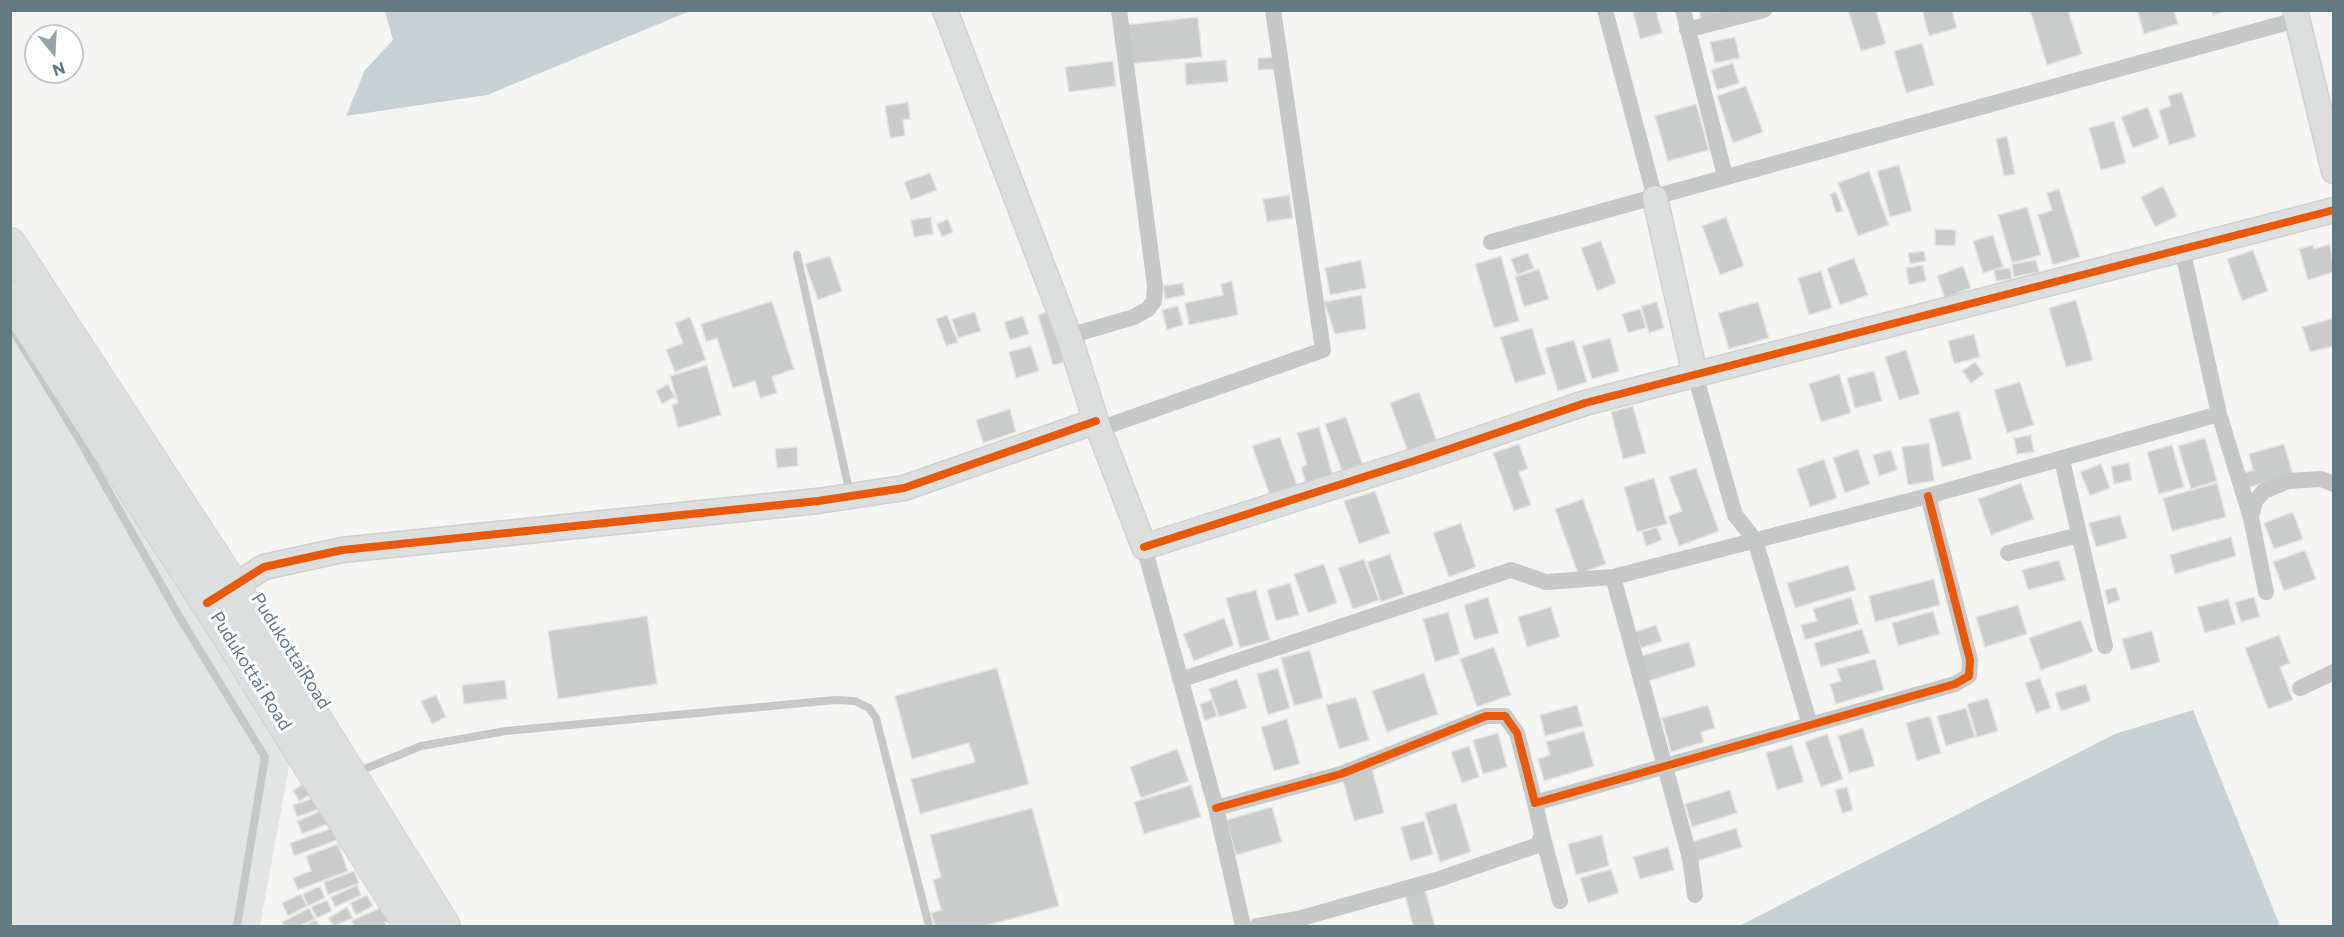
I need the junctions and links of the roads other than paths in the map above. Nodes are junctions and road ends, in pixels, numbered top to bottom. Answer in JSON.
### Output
{"nodes":[{"id":1,"x":945,"y":10,"type":"edge"},
{"id":2,"x":1119,"y":10,"type":"edge"},
{"id":3,"x":1273,"y":10,"type":"edge"},
{"id":4,"x":1605,"y":10,"type":"edge"},
{"id":5,"x":1683,"y":10,"type":"edge"},
{"id":6,"x":1764,"y":10,"type":"edge"},
{"id":7,"x":2296,"y":15,"type":"edge"},
{"id":8,"x":1687,"y":30,"type":"junction"},
{"id":9,"x":2334,"y":171,"type":"edge"},
{"id":10,"x":1724,"y":172,"type":"dead end"},
{"id":11,"x":1655,"y":198,"type":"junction"},
{"id":12,"x":2334,"y":210,"type":"edge"},
{"id":13,"x":1491,"y":242,"type":"dead end"},
{"id":14,"x":10,"y":244,"type":"edge"},
{"id":15,"x":2182,"y":248,"type":"junction"},
{"id":16,"x":797,"y":255,"type":"dead end"},
{"id":17,"x":10,"y":297,"type":"edge"},
{"id":18,"x":10,"y":326,"type":"edge"},
{"id":19,"x":1069,"y":336,"type":"junction"},
{"id":20,"x":1695,"y":375,"type":"junction"},
{"id":21,"x":2219,"y":414,"type":"junction"},
{"id":22,"x":1098,"y":425,"type":"junction"},
{"id":23,"x":2062,"y":460,"type":"junction"},
{"id":24,"x":2334,"y":484,"type":"edge"},
{"id":25,"x":851,"y":496,"type":"junction"},
{"id":26,"x":1928,"y":496,"type":"junction"},
{"id":27,"x":2251,"y":518,"type":"junction"},
{"id":28,"x":2079,"y":535,"type":"junction"},
{"id":29,"x":1755,"y":540,"type":"junction"},
{"id":30,"x":1144,"y":548,"type":"junction"},
{"id":31,"x":2008,"y":553,"type":"dead end"},
{"id":32,"x":1613,"y":577,"type":"junction"},
{"id":33,"x":2266,"y":592,"type":"dead end"},
{"id":34,"x":220,"y":595,"type":"junction"},
{"id":35,"x":2105,"y":646,"type":"dead end"},
{"id":36,"x":2334,"y":672,"type":"edge"},
{"id":37,"x":1180,"y":680,"type":"junction"},
{"id":38,"x":2300,"y":688,"type":"dead end"},
{"id":39,"x":1810,"y":725,"type":"junction"},
{"id":40,"x":1666,"y":767,"type":"junction"},
{"id":41,"x":339,"y":784,"type":"junction"},
{"id":42,"x":1535,"y":803,"type":"junction"},
{"id":43,"x":1216,"y":808,"type":"junction"},
{"id":44,"x":1542,"y":834,"type":"junction"},
{"id":45,"x":1695,"y":894,"type":"dead end"},
{"id":46,"x":1560,"y":901,"type":"dead end"},
{"id":47,"x":237,"y":927,"type":"edge"},
{"id":48,"x":410,"y":927,"type":"edge"},
{"id":49,"x":444,"y":927,"type":"edge"},
{"id":50,"x":929,"y":927,"type":"edge"},
{"id":51,"x":1244,"y":927,"type":"edge"},
{"id":52,"x":1257,"y":927,"type":"edge"}],
"edges":[{"from":1,"to":19,"type":"street"},
{"from":2,"to":19,"type":"street"},
{"from":3,"to":22,"type":"street"},
{"from":4,"to":11,"type":"street"},
{"from":5,"to":8,"type":"street"},
{"from":6,"to":8,"type":"street"},
{"from":7,"to":9,"type":"street"},
{"from":7,"to":11,"type":"street"},
{"from":8,"to":10,"type":"street"},
{"from":11,"to":13,"type":"street"},
{"from":11,"to":20,"type":"street"},
{"from":12,"to":15,"type":"street"},
{"from":14,"to":34,"type":"highway","name":"PudukottaiRoad"},
{"from":15,"to":20,"type":"street"},
{"from":15,"to":21,"type":"street"},
{"from":16,"to":25,"type":"lane"},
{"from":17,"to":34,"type":"highway","name":"Pudukottai Road"},
{"from":18,"to":47,"type":"lane"},
{"from":19,"to":22,"type":"street"},
{"from":20,"to":29,"type":"street"},
{"from":20,"to":30,"type":"street"},
{"from":21,"to":23,"type":"street"},
{"from":21,"to":27,"type":"street"},
{"from":22,"to":25,"type":"street"},
{"from":22,"to":30,"type":"street"},
{"from":23,"to":26,"type":"street"},
{"from":23,"to":28,"type":"street"},
{"from":24,"to":27,"type":"street"},
{"from":25,"to":34,"type":"street"},
{"from":26,"to":29,"type":"street"},
{"from":26,"to":39,"type":"street"},
{"from":27,"to":33,"type":"street"},
{"from":28,"to":31,"type":"street"},
{"from":28,"to":35,"type":"street"},
{"from":29,"to":32,"type":"street"},
{"from":29,"to":39,"type":"street"},
{"from":30,"to":37,"type":"street"},
{"from":32,"to":37,"type":"street"},
{"from":32,"to":40,"type":"street"},
{"from":34,"to":41,"type":"highway","name":"Pudukottai Road"},
{"from":36,"to":38,"type":"street"},
{"from":37,"to":43,"type":"street"},
{"from":39,"to":40,"type":"street"},
{"from":40,"to":42,"type":"street"},
{"from":40,"to":45,"type":"street"},
{"from":41,"to":48,"type":"highway","name":"Pudukottai Road"},
{"from":41,"to":49,"type":"highway"},
{"from":41,"to":50,"type":"lane"},
{"from":42,"to":43,"type":"street"},
{"from":42,"to":44,"type":"street"},
{"from":43,"to":51,"type":"street"},
{"from":44,"to":46,"type":"street"},
{"from":44,"to":52,"type":"street"}]}
